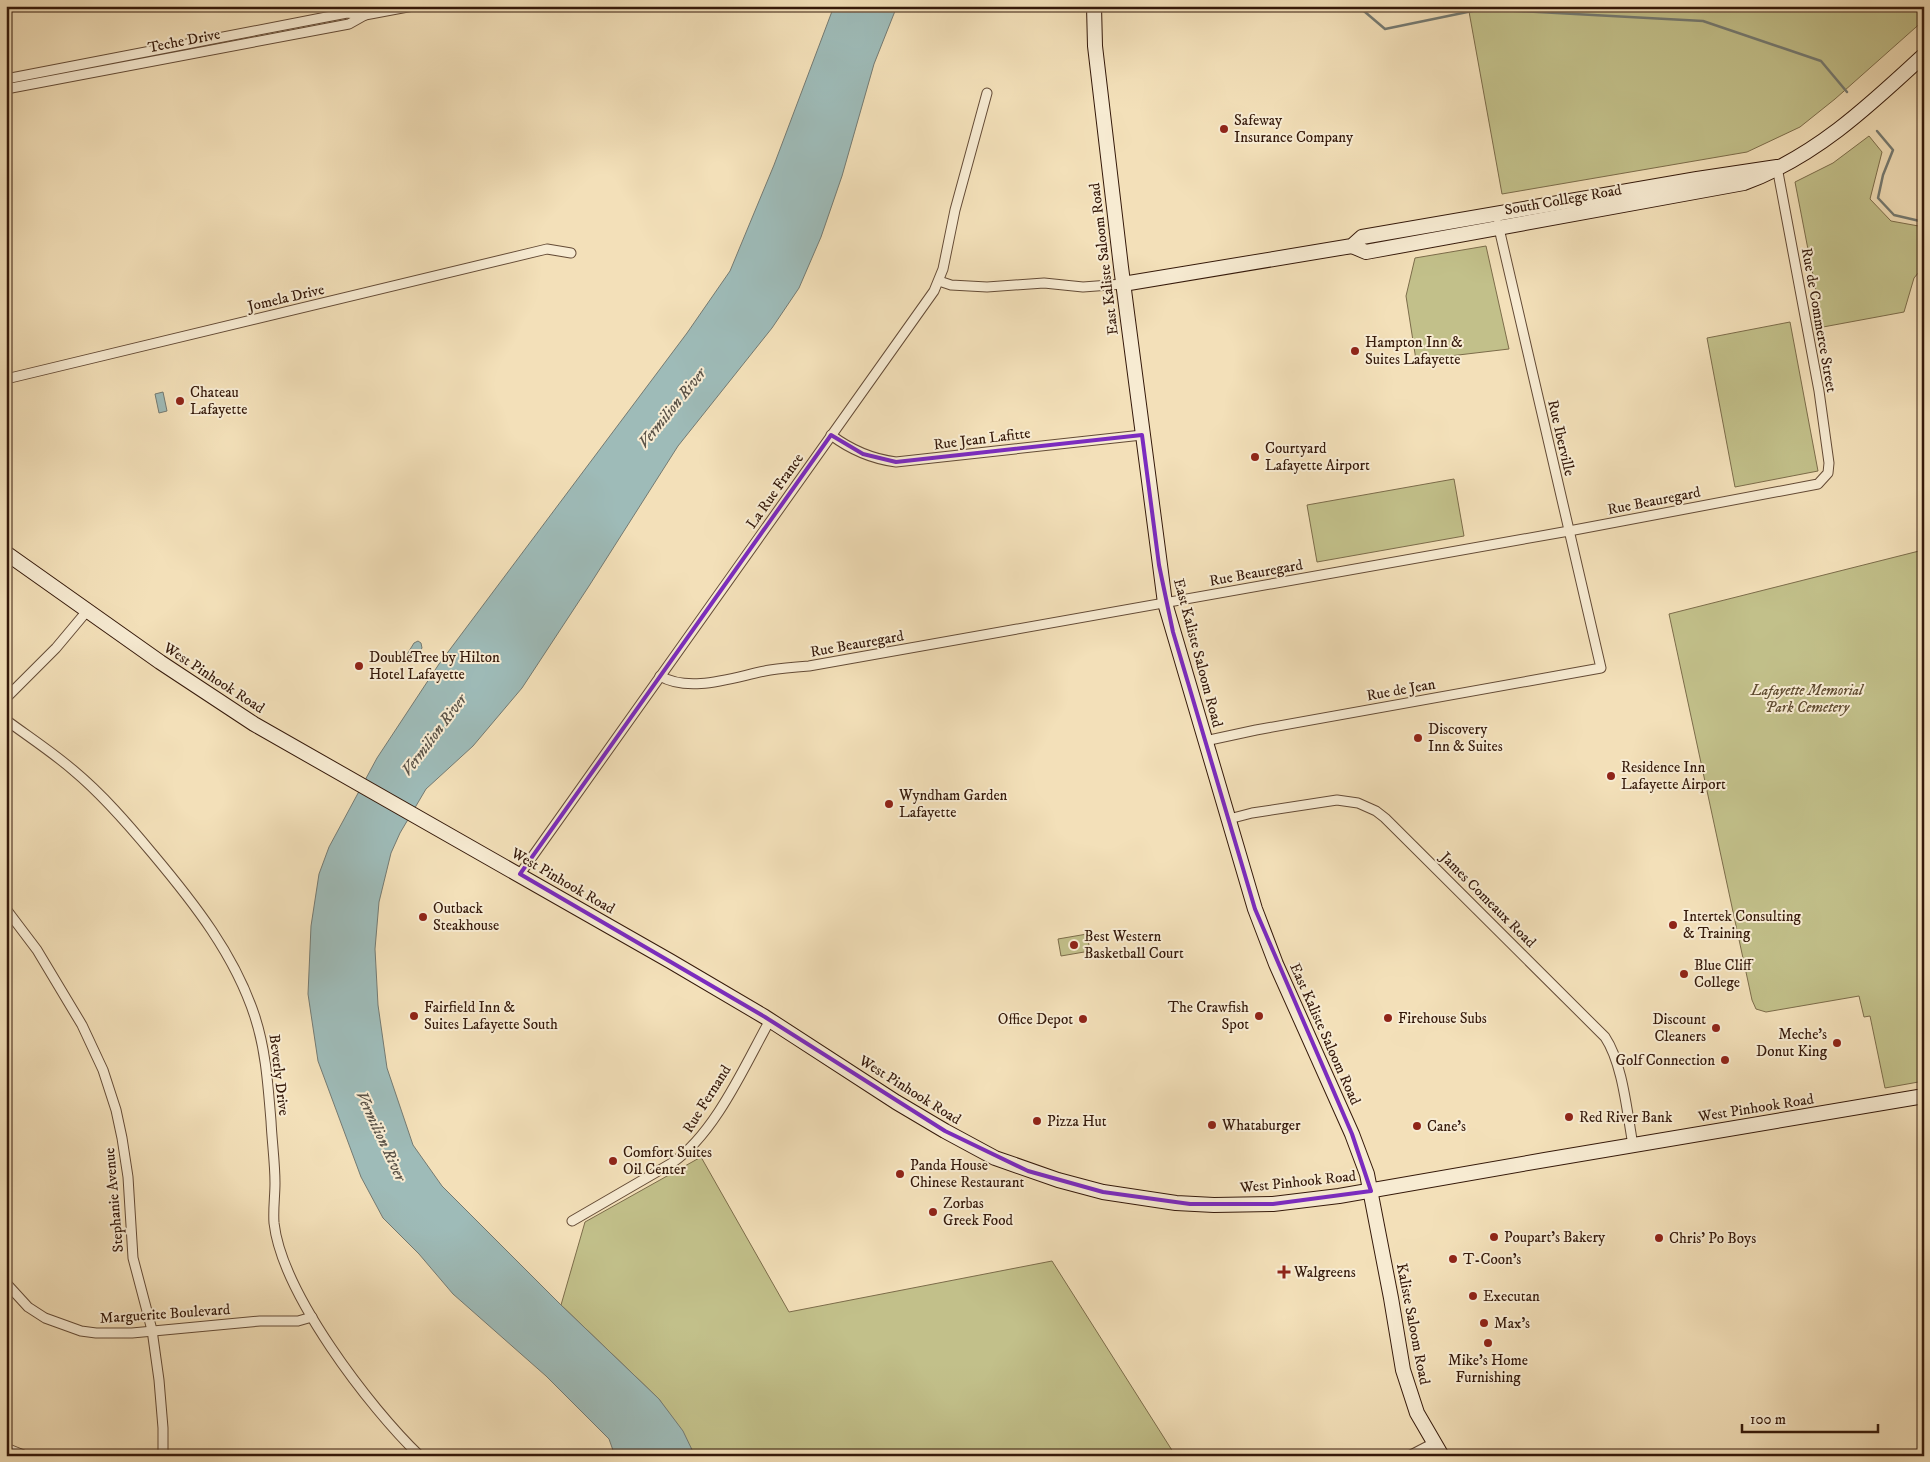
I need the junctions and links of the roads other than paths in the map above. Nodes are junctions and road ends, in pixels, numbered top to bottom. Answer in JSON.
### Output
{"nodes":[{"id":1,"x":413,"y":6,"type":"edge"},
{"id":2,"x":1094,"y":6,"type":"edge"},
{"id":3,"x":365,"y":15,"type":"junction"},
{"id":4,"x":200,"y":41,"type":"junction"},
{"id":5,"x":202,"y":52,"type":"junction"},
{"id":6,"x":1924,"y":55,"type":"edge"},
{"id":7,"x":51,"y":70,"type":"junction"},
{"id":8,"x":6,"y":79,"type":"edge"},
{"id":9,"x":53,"y":80,"type":"junction"},
{"id":10,"x":6,"y":89,"type":"edge"},
{"id":11,"x":987,"y":93,"type":"dead end"},
{"id":12,"x":1777,"y":167,"type":"junction"},
{"id":13,"x":1494,"y":214,"type":"junction"},
{"id":14,"x":1499,"y":228,"type":"junction"},
{"id":15,"x":1352,"y":246,"type":"junction"},
{"id":16,"x":571,"y":253,"type":"dead end"},
{"id":17,"x":939,"y":281,"type":"junction"},
{"id":18,"x":1123,"y":284,"type":"junction"},
{"id":19,"x":6,"y":379,"type":"edge"},
{"id":20,"x":831,"y":435,"type":"junction"},
{"id":21,"x":1142,"y":435,"type":"junction"},
{"id":22,"x":1825,"y":478,"type":"joint"},
{"id":23,"x":1569,"y":531,"type":"junction"},
{"id":24,"x":6,"y":552,"type":"edge"},
{"id":25,"x":1165,"y":603,"type":"junction"},
{"id":26,"x":88,"y":611,"type":"junction"},
{"id":27,"x":1601,"y":668,"type":"joint"},
{"id":28,"x":660,"y":676,"type":"junction"},
{"id":29,"x":6,"y":698,"type":"edge"},
{"id":30,"x":6,"y":720,"type":"edge"},
{"id":31,"x":1205,"y":741,"type":"junction"},
{"id":32,"x":1229,"y":819,"type":"junction"},
{"id":33,"x":520,"y":874,"type":"junction"},
{"id":34,"x":6,"y":909,"type":"edge"},
{"id":35,"x":770,"y":1020,"type":"junction"},
{"id":36,"x":1924,"y":1096,"type":"edge"},
{"id":37,"x":1633,"y":1145,"type":"junction"},
{"id":38,"x":1371,"y":1191,"type":"junction"},
{"id":39,"x":572,"y":1221,"type":"dead end"},
{"id":40,"x":6,"y":1283,"type":"edge"},
{"id":41,"x":312,"y":1317,"type":"junction"},
{"id":42,"x":152,"y":1330,"type":"junction"},
{"id":43,"x":1434,"y":1443,"type":"junction"},
{"id":44,"x":6,"y":1448,"type":"edge"},
{"id":45,"x":26,"y":1456,"type":"edge"},
{"id":46,"x":163,"y":1456,"type":"edge"},
{"id":47,"x":420,"y":1456,"type":"edge"},
{"id":48,"x":1409,"y":1456,"type":"edge"},
{"id":49,"x":1442,"y":1456,"type":"edge"}],
"edges":[{"from":1,"to":3,"type":"street","name":"Teche Drive"},
{"from":2,"to":18,"type":"main road","name":"East Kaliste Saloom Road"},
{"from":3,"to":4,"type":"street","name":"Teche Drive"},
{"from":3,"to":5,"type":"street","name":"Teche Drive"},
{"from":4,"to":5,"type":"street"},
{"from":4,"to":7,"type":"street","name":"Teche Drive"},
{"from":5,"to":9,"type":"street","name":"Teche Drive"},
{"from":6,"to":12,"type":"main road","name":"South College Road"},
{"from":7,"to":8,"type":"street","name":"Teche Drive"},
{"from":7,"to":9,"type":"street"},
{"from":9,"to":10,"type":"street","name":"Teche Drive"},
{"from":11,"to":17,"type":"street","name":"La Rue France"},
{"from":12,"to":13,"type":"main road","name":"South College Road"},
{"from":12,"to":14,"type":"main road","name":"South College Road"},
{"from":12,"to":22,"type":"street","name":"Rue de Commerce Street"},
{"from":13,"to":14,"type":"street","name":"Rue Iberville"},
{"from":13,"to":15,"type":"main road","name":"South College Road"},
{"from":14,"to":15,"type":"main road","name":"South College Road"},
{"from":14,"to":23,"type":"street","name":"Rue Iberville"},
{"from":15,"to":18,"type":"main road","name":"South College Road"},
{"from":16,"to":19,"type":"street","name":"Jomela Drive"},
{"from":17,"to":18,"type":"street","name":"South College Road"},
{"from":17,"to":20,"type":"street","name":"La Rue France"},
{"from":18,"to":21,"type":"main road","name":"East Kaliste Saloom Road"},
{"from":20,"to":21,"type":"street","name":"Rue Jean Lafitte"},
{"from":20,"to":28,"type":"street","name":"La Rue France"},
{"from":21,"to":25,"type":"main road","name":"East Kaliste Saloom Road"},
{"from":22,"to":23,"type":"street","name":"Rue Beauregard"},
{"from":23,"to":25,"type":"street","name":"Rue Beauregard"},
{"from":23,"to":27,"type":"street","name":"Rue Iberville"},
{"from":24,"to":26,"type":"main road","name":"West Pinhook Road"},
{"from":25,"to":28,"type":"street","name":"Rue Beauregard"},
{"from":25,"to":31,"type":"main road","name":"East Kaliste Saloom Road"},
{"from":26,"to":29,"type":"street"},
{"from":26,"to":33,"type":"main road","name":"West Pinhook Road"},
{"from":27,"to":31,"type":"street","name":"Rue de Jean"},
{"from":28,"to":33,"type":"street","name":"La Rue France"},
{"from":30,"to":41,"type":"street","name":"Beverly Drive"},
{"from":31,"to":32,"type":"main road","name":"East Kaliste Saloom Road"},
{"from":32,"to":37,"type":"street","name":"James Comeaux Road"},
{"from":32,"to":38,"type":"main road","name":"East Kaliste Saloom Road"},
{"from":33,"to":35,"type":"main road","name":"West Pinhook Road"},
{"from":34,"to":42,"type":"street","name":"Stephanie Avenue"},
{"from":35,"to":38,"type":"main road","name":"West Pinhook Road"},
{"from":35,"to":39,"type":"street","name":"Rue Fernand"},
{"from":36,"to":37,"type":"main road","name":"West Pinhook Road"},
{"from":37,"to":38,"type":"main road","name":"West Pinhook Road"},
{"from":38,"to":43,"type":"main road","name":"Kaliste Saloom Road"},
{"from":40,"to":42,"type":"street","name":"Marguerite Boulevard"},
{"from":41,"to":42,"type":"street","name":"Marguerite Boulevard"},
{"from":41,"to":47,"type":"street","name":"Beverly Drive"},
{"from":42,"to":46,"type":"street","name":"Stephanie Avenue"},
{"from":43,"to":48,"type":"street"},
{"from":43,"to":49,"type":"main road","name":"Kaliste Saloom Road"},
{"from":44,"to":45,"type":"street"}]}
